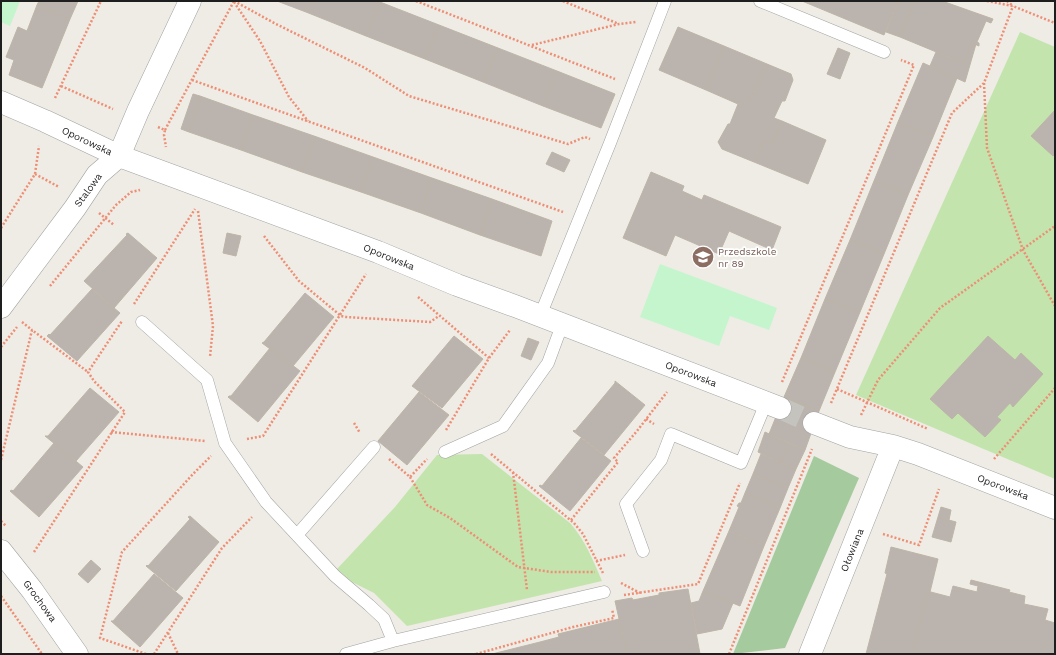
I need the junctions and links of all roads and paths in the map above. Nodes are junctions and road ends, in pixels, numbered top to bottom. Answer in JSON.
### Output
{"nodes":[{"id":1,"x":101,"y":1,"type":"edge"},
{"id":2,"x":190,"y":1,"type":"edge"},
{"id":3,"x":234,"y":1,"type":"edge"},
{"id":4,"x":416,"y":1,"type":"edge"},
{"id":5,"x":563,"y":1,"type":"edge"},
{"id":6,"x":665,"y":1,"type":"edge"},
{"id":7,"x":760,"y":1,"type":"edge"},
{"id":8,"x":987,"y":1,"type":"edge"},
{"id":9,"x":1007,"y":1,"type":"edge"},
{"id":10,"x":1013,"y":6,"type":"junction"},
{"id":11,"x":658,"y":18,"type":"junction"},
{"id":12,"x":1055,"y":23,"type":"edge"},
{"id":13,"x":620,"y":24,"type":"junction"},
{"id":14,"x":531,"y":46,"type":"junction"},
{"id":15,"x":884,"y":52,"type":"joint"},
{"id":16,"x":192,"y":80,"type":"junction"},
{"id":17,"x":984,"y":83,"type":"junction"},
{"id":18,"x":61,"y":86,"type":"junction"},
{"id":19,"x":632,"y":86,"type":"junction"},
{"id":20,"x":1,"y":102,"type":"edge"},
{"id":21,"x":53,"y":102,"type":"dead end"},
{"id":22,"x":113,"y":109,"type":"dead end"},
{"id":23,"x":308,"y":122,"type":"junction"},
{"id":24,"x":165,"y":130,"type":"dead end"},
{"id":25,"x":610,"y":143,"type":"junction"},
{"id":26,"x":39,"y":145,"type":"dead end"},
{"id":27,"x":119,"y":156,"type":"junction"},
{"id":28,"x":35,"y":174,"type":"junction"},
{"id":29,"x":61,"y":189,"type":"dead end"},
{"id":30,"x":146,"y":189,"type":"dead end"},
{"id":31,"x":96,"y":211,"type":"dead end"},
{"id":32,"x":570,"y":214,"type":"dead end"},
{"id":33,"x":105,"y":218,"type":"junction"},
{"id":34,"x":114,"y":225,"type":"dead end"},
{"id":35,"x":1055,"y":226,"type":"edge"},
{"id":36,"x":1,"y":228,"type":"edge"},
{"id":37,"x":260,"y":231,"type":"dead end"},
{"id":38,"x":1022,"y":250,"type":"junction"},
{"id":39,"x":369,"y":269,"type":"dead end"},
{"id":40,"x":50,"y":286,"type":"dead end"},
{"id":41,"x":416,"y":294,"type":"dead end"},
{"id":42,"x":1055,"y":306,"type":"edge"},
{"id":43,"x":1,"y":307,"type":"edge"},
{"id":44,"x":132,"y":307,"type":"dead end"},
{"id":45,"x":26,"y":316,"type":"dead end"},
{"id":46,"x":341,"y":316,"type":"junction"},
{"id":47,"x":439,"y":316,"type":"junction"},
{"id":48,"x":540,"y":316,"type":"junction"},
{"id":49,"x":123,"y":319,"type":"dead end"},
{"id":50,"x":22,"y":322,"type":"junction"},
{"id":51,"x":142,"y":322,"type":"dead end"},
{"id":52,"x":562,"y":325,"type":"junction"},
{"id":53,"x":511,"y":329,"type":"dead end"},
{"id":54,"x":32,"y":330,"type":"junction"},
{"id":55,"x":1,"y":347,"type":"edge"},
{"id":56,"x":489,"y":358,"type":"junction"},
{"id":57,"x":88,"y":372,"type":"junction"},
{"id":58,"x":207,"y":380,"type":"junction"},
{"id":59,"x":1055,"y":388,"type":"edge"},
{"id":60,"x":669,"y":389,"type":"dead end"},
{"id":61,"x":773,"y":405,"type":"junction"},
{"id":62,"x":818,"y":424,"type":"junction"},
{"id":63,"x":111,"y":432,"type":"junction"},
{"id":64,"x":444,"y":433,"type":"dead end"},
{"id":65,"x":850,"y":437,"type":"junction"},
{"id":66,"x":473,"y":439,"type":"junction"},
{"id":67,"x":225,"y":443,"type":"junction"},
{"id":68,"x":893,"y":446,"type":"junction"},
{"id":69,"x":374,"y":447,"type":"dead end"},
{"id":70,"x":444,"y":452,"type":"dead end"},
{"id":71,"x":1,"y":460,"type":"edge"},
{"id":72,"x":994,"y":460,"type":"dead end"},
{"id":73,"x":513,"y":472,"type":"junction"},
{"id":74,"x":410,"y":477,"type":"dead end"},
{"id":75,"x":743,"y":477,"type":"dead end"},
{"id":76,"x":939,"y":488,"type":"dead end"},
{"id":77,"x":266,"y":502,"type":"junction"},
{"id":78,"x":1055,"y":508,"type":"edge"},
{"id":79,"x":571,"y":520,"type":"junction"},
{"id":80,"x":297,"y":535,"type":"junction"},
{"id":81,"x":879,"y":540,"type":"dead end"},
{"id":82,"x":1,"y":551,"type":"edge"},
{"id":83,"x":643,"y":551,"type":"joint"},
{"id":84,"x":32,"y":556,"type":"dead end"},
{"id":85,"x":596,"y":561,"type":"junction"},
{"id":86,"x":525,"y":568,"type":"junction"},
{"id":87,"x":602,"y":572,"type":"junction"},
{"id":88,"x":608,"y":576,"type":"dead end"},
{"id":89,"x":614,"y":579,"type":"dead end"},
{"id":90,"x":640,"y":593,"type":"junction"},
{"id":91,"x":606,"y":595,"type":"junction"},
{"id":92,"x":1,"y":596,"type":"edge"},
{"id":93,"x":530,"y":609,"type":"junction"},
{"id":94,"x":168,"y":633,"type":"junction"},
{"id":95,"x":394,"y":641,"type":"junction"},
{"id":96,"x":42,"y":654,"type":"edge"},
{"id":97,"x":77,"y":654,"type":"edge"},
{"id":98,"x":146,"y":654,"type":"edge"},
{"id":99,"x":154,"y":654,"type":"edge"},
{"id":100,"x":178,"y":654,"type":"edge"},
{"id":101,"x":346,"y":654,"type":"edge"},
{"id":102,"x":476,"y":654,"type":"edge"},
{"id":103,"x":729,"y":654,"type":"edge"},
{"id":104,"x":810,"y":654,"type":"edge"}],
"edges":[{"from":1,"to":18,"type":"path"},
{"from":2,"to":27,"type":"street","name":"Stalowa"},
{"from":3,"to":16,"type":"path"},
{"from":3,"to":23,"type":"path"},
{"from":3,"to":25,"type":"path"},
{"from":4,"to":14,"type":"path"},
{"from":5,"to":13,"type":"path"},
{"from":6,"to":11,"type":"lane"},
{"from":7,"to":15,"type":"lane"},
{"from":8,"to":10,"type":"path"},
{"from":9,"to":10,"type":"path"},
{"from":10,"to":12,"type":"path"},
{"from":10,"to":17,"type":"path"},
{"from":11,"to":13,"type":"path"},
{"from":11,"to":19,"type":"lane"},
{"from":13,"to":14,"type":"path"},
{"from":14,"to":19,"type":"path"},
{"from":15,"to":61,"type":"path"},
{"from":16,"to":23,"type":"path"},
{"from":16,"to":24,"type":"path"},
{"from":17,"to":38,"type":"path"},
{"from":17,"to":62,"type":"path"},
{"from":18,"to":21,"type":"path"},
{"from":18,"to":22,"type":"path"},
{"from":19,"to":25,"type":"lane"},
{"from":20,"to":27,"type":"street","name":"Oporowska"},
{"from":23,"to":32,"type":"path"},
{"from":25,"to":48,"type":"lane"},
{"from":26,"to":28,"type":"path"},
{"from":27,"to":43,"type":"street","name":"Stalowa"},
{"from":27,"to":48,"type":"street","name":"Oporowska"},
{"from":28,"to":29,"type":"path"},
{"from":28,"to":36,"type":"path"},
{"from":30,"to":33,"type":"path"},
{"from":31,"to":33,"type":"path"},
{"from":33,"to":34,"type":"path"},
{"from":33,"to":40,"type":"path"},
{"from":35,"to":38,"type":"path"},
{"from":37,"to":46,"type":"path"},
{"from":38,"to":42,"type":"path"},
{"from":38,"to":65,"type":"path"},
{"from":39,"to":46,"type":"path"},
{"from":41,"to":47,"type":"path"},
{"from":44,"to":58,"type":"path"},
{"from":45,"to":50,"type":"path"},
{"from":46,"to":47,"type":"path"},
{"from":46,"to":67,"type":"path"},
{"from":47,"to":56,"type":"path"},
{"from":48,"to":52,"type":"street","name":"Oporowska"},
{"from":49,"to":57,"type":"path"},
{"from":50,"to":54,"type":"path"},
{"from":50,"to":55,"type":"path"},
{"from":51,"to":58,"type":"lane"},
{"from":52,"to":61,"type":"street","name":"Oporowska"},
{"from":52,"to":66,"type":"lane"},
{"from":53,"to":56,"type":"path"},
{"from":54,"to":57,"type":"path"},
{"from":54,"to":71,"type":"path"},
{"from":56,"to":64,"type":"path"},
{"from":57,"to":63,"type":"path"},
{"from":58,"to":67,"type":"lane"},
{"from":59,"to":72,"type":"path"},
{"from":60,"to":79,"type":"path"},
{"from":61,"to":83,"type":"lane"},
{"from":62,"to":65,"type":"street","name":"Oporowska"},
{"from":62,"to":103,"type":"path"},
{"from":63,"to":67,"type":"path"},
{"from":63,"to":84,"type":"path"},
{"from":65,"to":68,"type":"street","name":"Oporowska"},
{"from":66,"to":70,"type":"lane"},
{"from":66,"to":73,"type":"path"},
{"from":67,"to":77,"type":"lane"},
{"from":67,"to":98,"type":"path"},
{"from":68,"to":78,"type":"street","name":"Oporowska"},
{"from":68,"to":104,"type":"street","name":"Ołowiana"},
{"from":69,"to":80,"type":"lane"},
{"from":73,"to":79,"type":"path"},
{"from":73,"to":86,"type":"path"},
{"from":74,"to":86,"type":"path"},
{"from":75,"to":90,"type":"path"},
{"from":76,"to":81,"type":"path"},
{"from":77,"to":80,"type":"lane"},
{"from":77,"to":94,"type":"path"},
{"from":79,"to":85,"type":"path"},
{"from":80,"to":95,"type":"lane"},
{"from":82,"to":97,"type":"street","name":"Grochowa"},
{"from":83,"to":85,"type":"path"},
{"from":85,"to":87,"type":"path"},
{"from":86,"to":87,"type":"path"},
{"from":86,"to":93,"type":"path"},
{"from":87,"to":88,"type":"path"},
{"from":89,"to":90,"type":"path"},
{"from":90,"to":91,"type":"path"},
{"from":91,"to":93,"type":"lane"},
{"from":91,"to":102,"type":"path"},
{"from":92,"to":96,"type":"path"},
{"from":93,"to":95,"type":"lane"},
{"from":94,"to":99,"type":"path"},
{"from":94,"to":100,"type":"path"},
{"from":95,"to":101,"type":"lane"}]}
